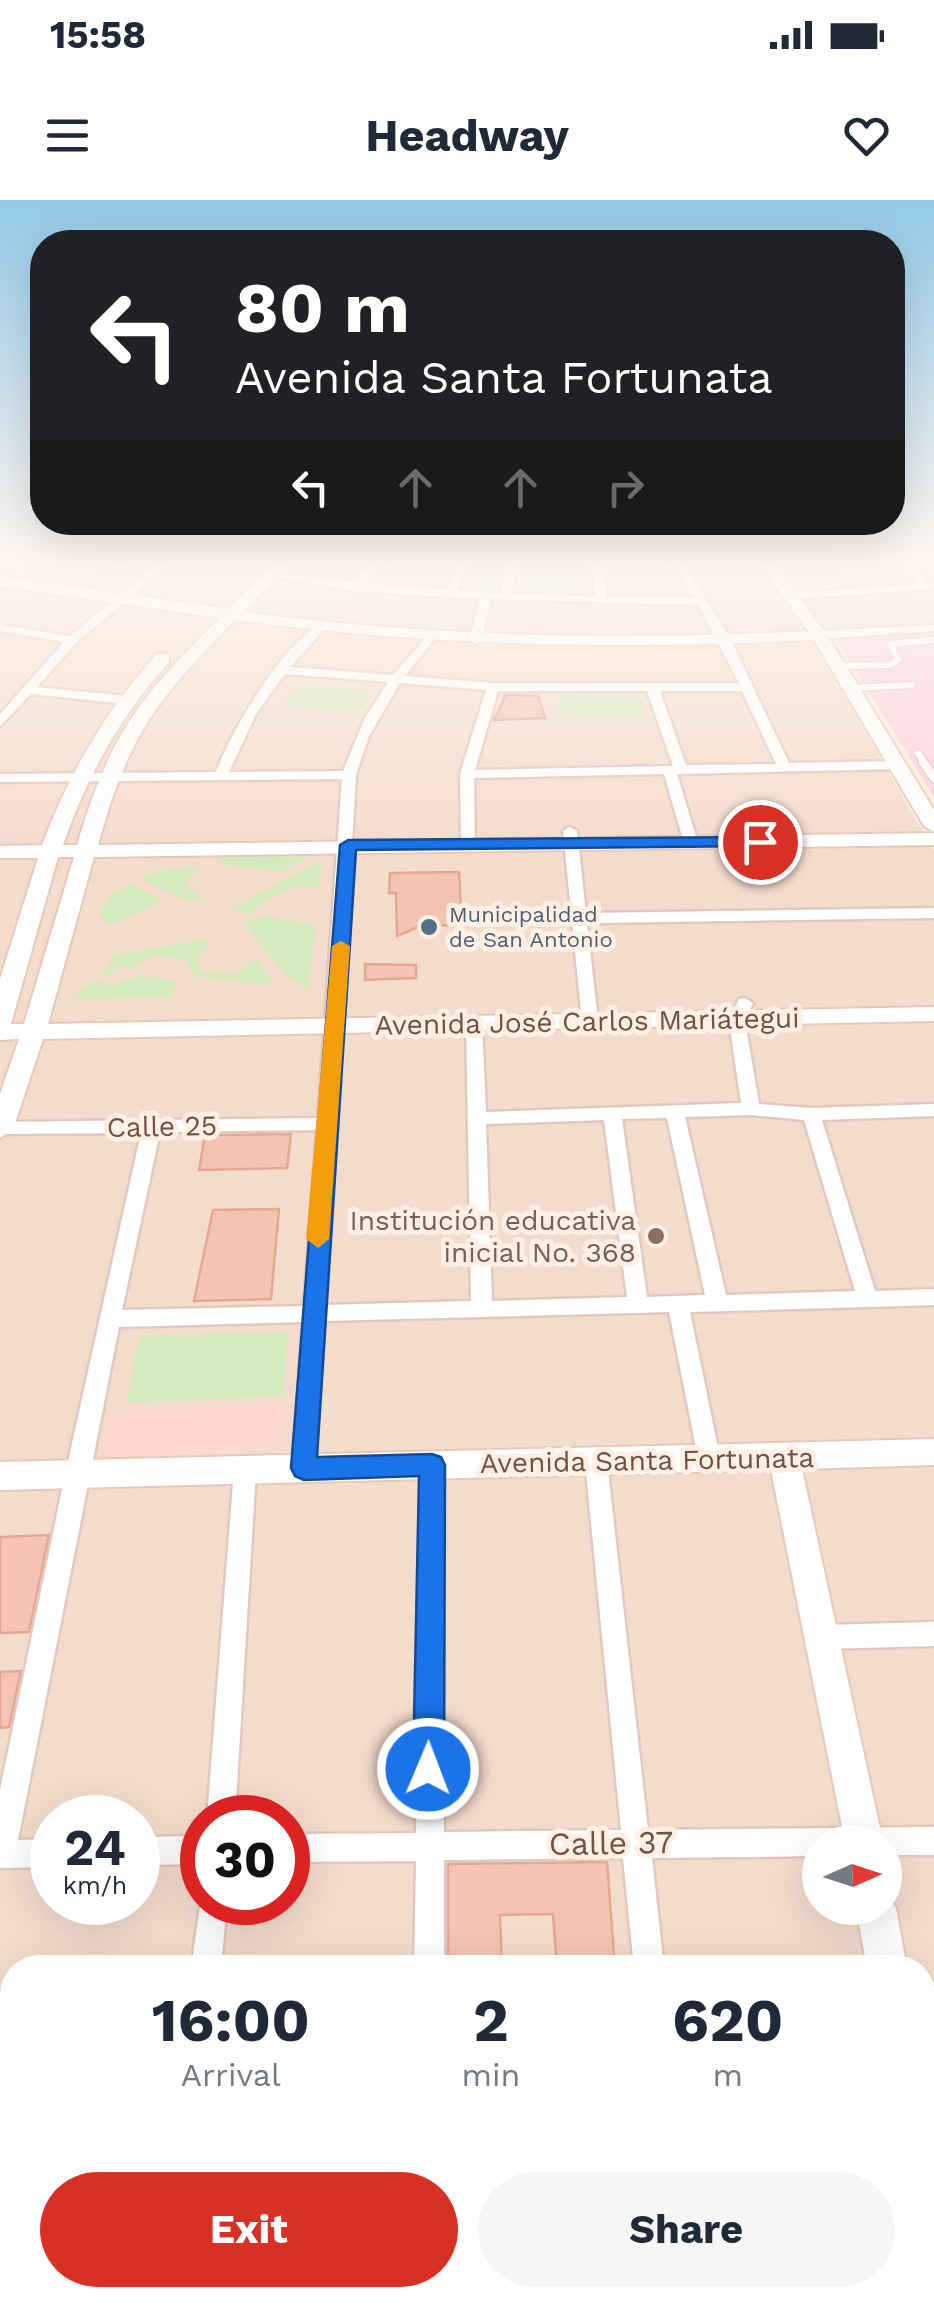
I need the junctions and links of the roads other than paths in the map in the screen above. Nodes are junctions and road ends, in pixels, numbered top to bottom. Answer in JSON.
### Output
{"nodes":[{"id":1,"x":61,"y":652,"type":"edge"},
{"id":2,"x":172,"y":652,"type":"edge"},
{"id":3,"x":189,"y":652,"type":"edge"},
{"id":4,"x":296,"y":652,"type":"edge"},
{"id":5,"x":417,"y":652,"type":"edge"},
{"id":6,"x":730,"y":652,"type":"edge"},
{"id":7,"x":831,"y":652,"type":"edge"},
{"id":8,"x":895,"y":652,"type":"edge"},
{"id":9,"x":839,"y":666,"type":"junction"},
{"id":10,"x":279,"y":670,"type":"junction"},
{"id":11,"x":394,"y":681,"type":"junction"},
{"id":12,"x":494,"y":686,"type":"junction"},
{"id":13,"x":745,"y":686,"type":"junction"},
{"id":14,"x":912,"y":686,"type":"dead end"},
{"id":15,"x":852,"y":688,"type":"junction"},
{"id":16,"x":27,"y":690,"type":"junction"},
{"id":17,"x":653,"y":690,"type":"junction"},
{"id":18,"x":128,"y":700,"type":"junction"},
{"id":19,"x":2,"y":716,"type":"edge"},
{"id":20,"x":918,"y":753,"type":"dead end"},
{"id":21,"x":898,"y":765,"type":"junction"},
{"id":22,"x":784,"y":767,"type":"junction"},
{"id":23,"x":675,"y":769,"type":"junction"},
{"id":24,"x":467,"y":774,"type":"junction"},
{"id":25,"x":350,"y":775,"type":"junction"},
{"id":26,"x":77,"y":776,"type":"junction"},
{"id":27,"x":221,"y":776,"type":"junction"},
{"id":28,"x":106,"y":777,"type":"junction"},
{"id":29,"x":0,"y":778,"type":"edge"},
{"id":30,"x":934,"y":778,"type":"edge"},
{"id":31,"x":932,"y":819,"type":"edge"},
{"id":32,"x":689,"y":836,"type":"junction"},
{"id":33,"x":571,"y":837,"type":"junction"},
{"id":34,"x":468,"y":838,"type":"junction"},
{"id":35,"x":934,"y":838,"type":"edge"},
{"id":36,"x":348,"y":839,"type":"junction"},
{"id":37,"x":0,"y":840,"type":"edge"},
{"id":38,"x":88,"y":843,"type":"junction"},
{"id":39,"x":54,"y":844,"type":"junction"},
{"id":40,"x":0,"y":852,"type":"edge"},
{"id":41,"x":934,"y":914,"type":"edge"},
{"id":42,"x":578,"y":918,"type":"junction"},
{"id":43,"x":934,"y":998,"type":"edge"},
{"id":44,"x":589,"y":1012,"type":"junction"},
{"id":45,"x":741,"y":1012,"type":"junction"},
{"id":46,"x":934,"y":1014,"type":"edge"},
{"id":47,"x":335,"y":1017,"type":"junction"},
{"id":48,"x":0,"y":1020,"type":"edge"},
{"id":49,"x":474,"y":1023,"type":"junction"},
{"id":50,"x":36,"y":1024,"type":"junction"},
{"id":51,"x":0,"y":1032,"type":"edge"},
{"id":52,"x":751,"y":1109,"type":"junction"},
{"id":53,"x":934,"y":1110,"type":"edge"},
{"id":54,"x":675,"y":1112,"type":"junction"},
{"id":55,"x":612,"y":1114,"type":"junction"},
{"id":56,"x":811,"y":1114,"type":"junction"},
{"id":57,"x":478,"y":1118,"type":"junction"},
{"id":58,"x":325,"y":1124,"type":"junction"},
{"id":59,"x":152,"y":1126,"type":"junction"},
{"id":60,"x":0,"y":1128,"type":"edge"},
{"id":61,"x":934,"y":1297,"type":"edge"},
{"id":62,"x":868,"y":1300,"type":"junction"},
{"id":63,"x":716,"y":1302,"type":"junction"},
{"id":64,"x":678,"y":1304,"type":"junction"},
{"id":65,"x":638,"y":1305,"type":"junction"},
{"id":66,"x":482,"y":1310,"type":"junction"},
{"id":67,"x":313,"y":1316,"type":"junction"},
{"id":68,"x":111,"y":1320,"type":"junction"},
{"id":69,"x":934,"y":1452,"type":"edge"},
{"id":70,"x":784,"y":1456,"type":"junction"},
{"id":71,"x":708,"y":1458,"type":"junction"},
{"id":72,"x":596,"y":1462,"type":"junction"},
{"id":73,"x":432,"y":1465,"type":"junction"},
{"id":74,"x":304,"y":1468,"type":"junction"},
{"id":75,"x":245,"y":1470,"type":"junction"},
{"id":76,"x":76,"y":1474,"type":"junction"},
{"id":77,"x":0,"y":1476,"type":"edge"},
{"id":78,"x":934,"y":1634,"type":"edge"},
{"id":79,"x":824,"y":1637,"type":"junction"},
{"id":80,"x":223,"y":1795,"type":"edge"},
{"id":81,"x":861,"y":1825,"type":"edge"},
{"id":82,"x":902,"y":1841,"type":"edge"},
{"id":83,"x":934,"y":1841,"type":"edge"},
{"id":84,"x":637,"y":1842,"type":"junction"},
{"id":85,"x":802,"y":1842,"type":"edge"},
{"id":86,"x":428,"y":1845,"type":"junction"},
{"id":87,"x":310,"y":1848,"type":"edge"},
{"id":88,"x":30,"y":1853,"type":"edge"},
{"id":89,"x":0,"y":1854,"type":"edge"},
{"id":90,"x":211,"y":1925,"type":"edge"},
{"id":91,"x":879,"y":1925,"type":"edge"},
{"id":92,"x":207,"y":1955,"type":"edge"},
{"id":93,"x":429,"y":1955,"type":"edge"},
{"id":94,"x":648,"y":1955,"type":"edge"},
{"id":95,"x":885,"y":1955,"type":"edge"}],
"edges":[{"from":1,"to":16,"type":"street"},
{"from":2,"to":18,"type":"street"},
{"from":3,"to":28,"type":"street"},
{"from":4,"to":10,"type":"street"},
{"from":5,"to":11,"type":"street"},
{"from":6,"to":13,"type":"street"},
{"from":7,"to":9,"type":"street"},
{"from":8,"to":9,"type":"lane"},
{"from":9,"to":15,"type":"street"},
{"from":10,"to":11,"type":"street"},
{"from":10,"to":27,"type":"street"},
{"from":11,"to":12,"type":"street"},
{"from":11,"to":25,"type":"street"},
{"from":12,"to":17,"type":"street"},
{"from":12,"to":24,"type":"street"},
{"from":13,"to":17,"type":"street"},
{"from":13,"to":22,"type":"street"},
{"from":14,"to":15,"type":"lane"},
{"from":15,"to":21,"type":"street"},
{"from":16,"to":18,"type":"street"},
{"from":16,"to":19,"type":"street"},
{"from":17,"to":23,"type":"street"},
{"from":18,"to":26,"type":"street"},
{"from":20,"to":30,"type":"lane"},
{"from":21,"to":22,"type":"street"},
{"from":21,"to":31,"type":"street"},
{"from":22,"to":23,"type":"street"},
{"from":23,"to":24,"type":"street"},
{"from":23,"to":32,"type":"street"},
{"from":24,"to":34,"type":"street"},
{"from":25,"to":27,"type":"street"},
{"from":25,"to":36,"type":"street"},
{"from":26,"to":28,"type":"street"},
{"from":26,"to":29,"type":"street"},
{"from":26,"to":39,"type":"street"},
{"from":27,"to":28,"type":"street"},
{"from":28,"to":38,"type":"street"},
{"from":31,"to":32,"type":"street"},
{"from":32,"to":33,"type":"street"},
{"from":32,"to":35,"type":"street"},
{"from":33,"to":34,"type":"street"},
{"from":33,"to":42,"type":"street"},
{"from":34,"to":36,"type":"street"},
{"from":36,"to":38,"type":"street"},
{"from":36,"to":47,"type":"street"},
{"from":37,"to":39,"type":"street"},
{"from":38,"to":39,"type":"street"},
{"from":38,"to":50,"type":"street"},
{"from":39,"to":40,"type":"street"},
{"from":39,"to":48,"type":"street"},
{"from":41,"to":42,"type":"street"},
{"from":42,"to":44,"type":"street"},
{"from":43,"to":45,"type":"street","name":"Avenida José Carlos Mariátegui"},
{"from":44,"to":45,"type":"street","name":"Avenida José Carlos Mariátegui"},
{"from":44,"to":47,"type":"street","name":"Avenida José Carlos Mariátegui"},
{"from":44,"to":49,"type":"street","name":"Avenida José Carlos Mariátegui"},
{"from":45,"to":46,"type":"street","name":"Avenida José Carlos Mariátegui"},
{"from":45,"to":52,"type":"street"},
{"from":47,"to":49,"type":"street","name":"Avenida José Carlos Mariátegui"},
{"from":47,"to":50,"type":"street","name":"Avenida José Carlos Mariátegui"},
{"from":47,"to":58,"type":"street"},
{"from":48,"to":50,"type":"street","name":"Avenida José Carlos Mariátegui"},
{"from":49,"to":57,"type":"street"},
{"from":50,"to":51,"type":"street","name":"Avenida José Carlos Mariátegui"},
{"from":50,"to":60,"type":"street"},
{"from":52,"to":54,"type":"street"},
{"from":52,"to":56,"type":"street"},
{"from":53,"to":56,"type":"street"},
{"from":54,"to":55,"type":"street"},
{"from":54,"to":63,"type":"street"},
{"from":55,"to":57,"type":"street"},
{"from":55,"to":65,"type":"street"},
{"from":56,"to":62,"type":"street"},
{"from":57,"to":66,"type":"street"},
{"from":58,"to":59,"type":"street","name":"Calle 25"},
{"from":58,"to":67,"type":"street"},
{"from":59,"to":60,"type":"street","name":"Calle 25"},
{"from":59,"to":68,"type":"street"},
{"from":61,"to":62,"type":"street"},
{"from":62,"to":63,"type":"street"},
{"from":63,"to":64,"type":"street"},
{"from":64,"to":65,"type":"street"},
{"from":64,"to":71,"type":"street"},
{"from":65,"to":66,"type":"street"},
{"from":66,"to":67,"type":"street"},
{"from":67,"to":68,"type":"street"},
{"from":67,"to":74,"type":"street"},
{"from":68,"to":76,"type":"street"},
{"from":69,"to":70,"type":"street","name":"Avenida Santa Fortunata"},
{"from":70,"to":71,"type":"street","name":"Avenida Santa Fortunata"},
{"from":70,"to":79,"type":"street"},
{"from":71,"to":72,"type":"street","name":"Avenida Santa Fortunata"},
{"from":72,"to":73,"type":"street","name":"Avenida Santa Fortunata"},
{"from":72,"to":84,"type":"street"},
{"from":73,"to":74,"type":"street","name":"Avenida Santa Fortunata"},
{"from":73,"to":86,"type":"street"},
{"from":74,"to":75,"type":"street","name":"Avenida Santa Fortunata"},
{"from":75,"to":76,"type":"street","name":"Avenida Santa Fortunata"},
{"from":75,"to":80,"type":"street"},
{"from":76,"to":77,"type":"street","name":"Avenida Santa Fortunata"},
{"from":76,"to":89,"type":"street"},
{"from":78,"to":79,"type":"street"},
{"from":79,"to":81,"type":"street"},
{"from":82,"to":83,"type":"street","name":"Calle 37"},
{"from":84,"to":85,"type":"street","name":"Calle 37"},
{"from":84,"to":86,"type":"street","name":"Calle 37"},
{"from":84,"to":94,"type":"street"},
{"from":86,"to":87,"type":"street","name":"Calle 37"},
{"from":86,"to":93,"type":"street"},
{"from":88,"to":89,"type":"street"},
{"from":90,"to":92,"type":"street"},
{"from":91,"to":95,"type":"street"}]}
